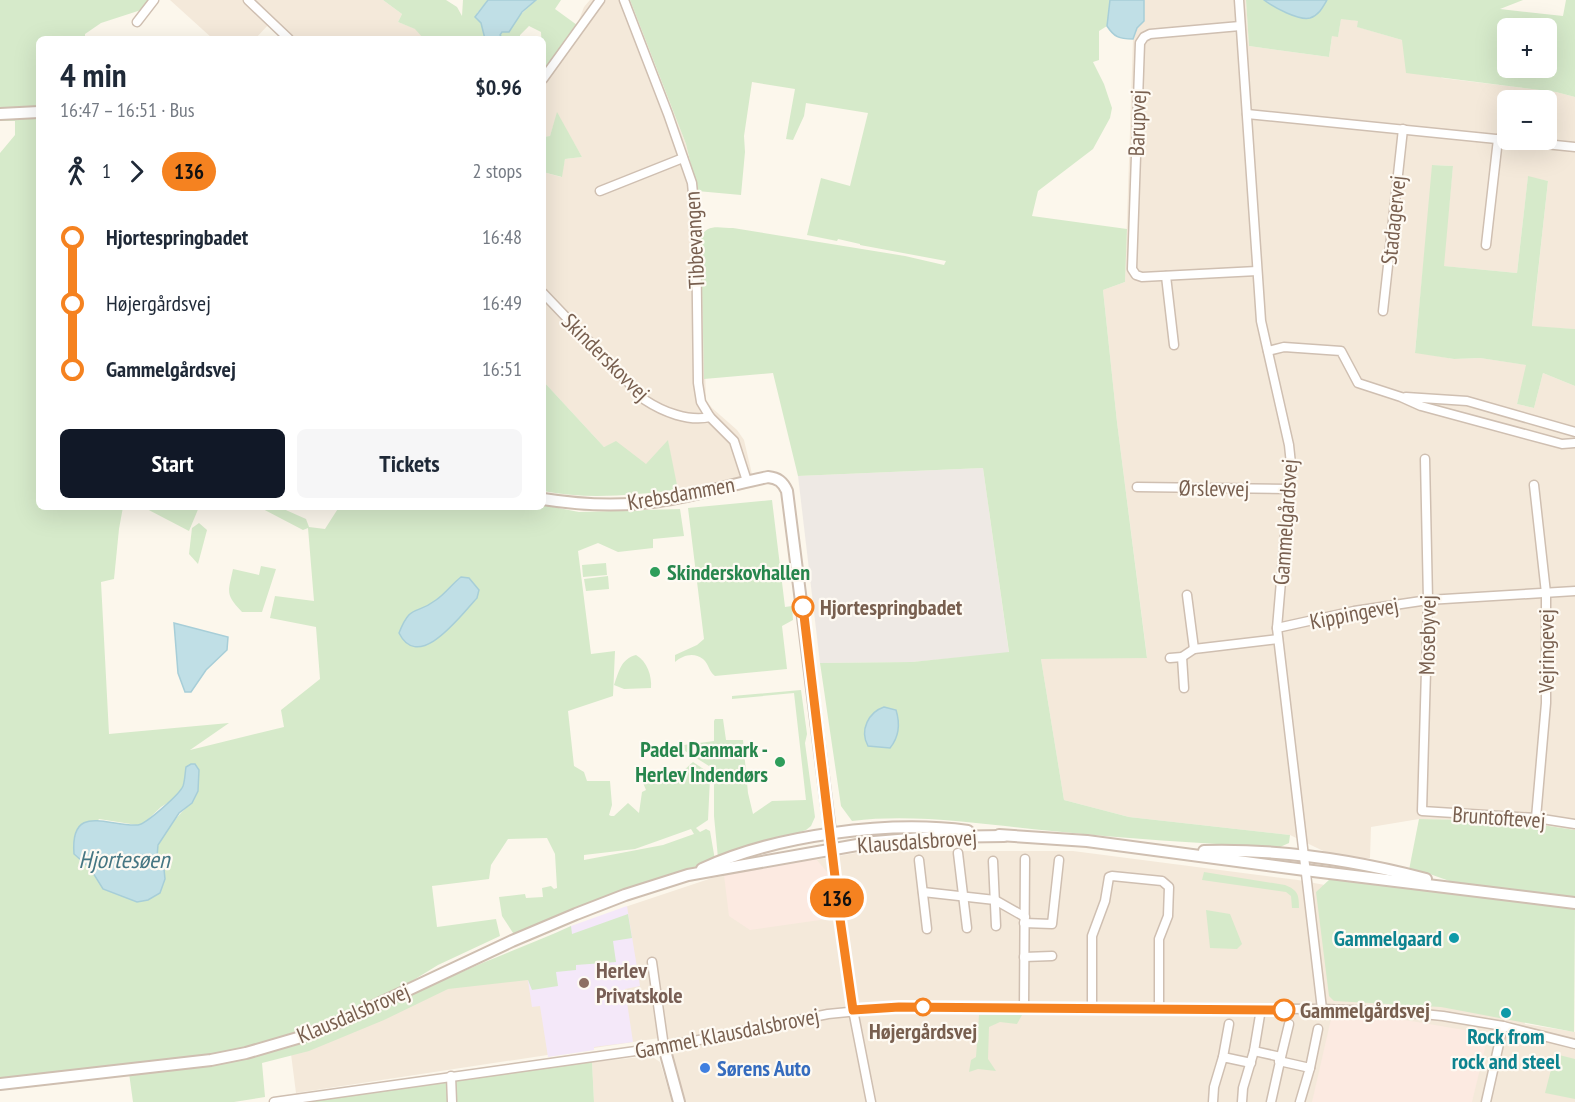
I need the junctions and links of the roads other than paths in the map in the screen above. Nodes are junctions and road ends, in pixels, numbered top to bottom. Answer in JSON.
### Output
{"nodes":[{"id":1,"x":154,"y":0,"type":"edge"},
{"id":2,"x":248,"y":0,"type":"edge"},
{"id":3,"x":600,"y":0,"type":"edge"},
{"id":4,"x":624,"y":0,"type":"edge"},
{"id":5,"x":1239,"y":0,"type":"edge"},
{"id":6,"x":136,"y":22,"type":"dead end"},
{"id":7,"x":1240,"y":26,"type":"junction"},
{"id":8,"x":286,"y":36,"type":"edge"},
{"id":9,"x":546,"y":75,"type":"edge"},
{"id":10,"x":36,"y":112,"type":"edge"},
{"id":11,"x":0,"y":114,"type":"edge"},
{"id":12,"x":1246,"y":114,"type":"junction"},
{"id":13,"x":1403,"y":129,"type":"junction"},
{"id":14,"x":1497,"y":139,"type":"edge"},
{"id":15,"x":1557,"y":145,"type":"edge"},
{"id":16,"x":1575,"y":147,"type":"edge"},
{"id":17,"x":1497,"y":148,"type":"edge"},
{"id":18,"x":683,"y":158,"type":"junction"},
{"id":19,"x":600,"y":191,"type":"dead end"},
{"id":20,"x":1486,"y":245,"type":"dead end"},
{"id":21,"x":1257,"y":272,"type":"junction"},
{"id":22,"x":1166,"y":276,"type":"junction"},
{"id":23,"x":546,"y":296,"type":"edge"},
{"id":24,"x":1383,"y":311,"type":"dead end"},
{"id":25,"x":1174,"y":345,"type":"dead end"},
{"id":26,"x":1268,"y":351,"type":"junction"},
{"id":27,"x":1401,"y":397,"type":"junction"},
{"id":28,"x":710,"y":417,"type":"junction"},
{"id":29,"x":1575,"y":432,"type":"edge"},
{"id":30,"x":1575,"y":443,"type":"edge"},
{"id":31,"x":1425,"y":459,"type":"dead end"},
{"id":32,"x":747,"y":481,"type":"junction"},
{"id":33,"x":1534,"y":485,"type":"dead end"},
{"id":34,"x":1137,"y":487,"type":"dead end"},
{"id":35,"x":1290,"y":489,"type":"junction"},
{"id":36,"x":546,"y":499,"type":"edge"},
{"id":37,"x":1575,"y":591,"type":"edge"},
{"id":38,"x":1545,"y":593,"type":"junction"},
{"id":39,"x":1187,"y":596,"type":"dead end"},
{"id":40,"x":1428,"y":600,"type":"junction"},
{"id":41,"x":1277,"y":628,"type":"junction"},
{"id":42,"x":1278,"y":639,"type":"junction"},
{"id":43,"x":1194,"y":649,"type":"junction"},
{"id":44,"x":1182,"y":657,"type":"junction"},
{"id":45,"x":1170,"y":658,"type":"dead end"},
{"id":46,"x":1184,"y":688,"type":"dead end"},
{"id":47,"x":1422,"y":811,"type":"joint"},
{"id":48,"x":1536,"y":818,"type":"junction"},
{"id":49,"x":1575,"y":824,"type":"edge"},
{"id":50,"x":830,"y":833,"type":"junction"},
{"id":51,"x":1004,"y":836,"type":"junction"},
{"id":52,"x":832,"y":849,"type":"junction"},
{"id":53,"x":1174,"y":851,"type":"junction"},
{"id":54,"x":958,"y":853,"type":"dead end"},
{"id":55,"x":1304,"y":855,"type":"junction"},
{"id":56,"x":1025,"y":859,"type":"dead end"},
{"id":57,"x":919,"y":860,"type":"dead end"},
{"id":58,"x":1059,"y":860,"type":"dead end"},
{"id":59,"x":993,"y":861,"type":"dead end"},
{"id":60,"x":1305,"y":870,"type":"junction"},
{"id":61,"x":688,"y":875,"type":"junction"},
{"id":62,"x":1463,"y":888,"type":"junction"},
{"id":63,"x":923,"y":892,"type":"junction"},
{"id":64,"x":963,"y":897,"type":"junction"},
{"id":65,"x":994,"y":900,"type":"junction"},
{"id":66,"x":1575,"y":903,"type":"edge"},
{"id":67,"x":1024,"y":920,"type":"junction"},
{"id":68,"x":996,"y":926,"type":"dead end"},
{"id":69,"x":967,"y":928,"type":"dead end"},
{"id":70,"x":927,"y":929,"type":"dead end"},
{"id":71,"x":1024,"y":957,"type":"junction"},
{"id":72,"x":1052,"y":957,"type":"dead end"},
{"id":73,"x":652,"y":962,"type":"dead end"},
{"id":74,"x":1024,"y":1008,"type":"junction"},
{"id":75,"x":1092,"y":1009,"type":"junction"},
{"id":76,"x":1159,"y":1009,"type":"junction"},
{"id":77,"x":1261,"y":1009,"type":"junction"},
{"id":78,"x":853,"y":1010,"type":"junction"},
{"id":79,"x":1322,"y":1010,"type":"junction"},
{"id":80,"x":1230,"y":1024,"type":"dead end"},
{"id":81,"x":1289,"y":1024,"type":"dead end"},
{"id":82,"x":1503,"y":1026,"type":"junction"},
{"id":83,"x":1318,"y":1029,"type":"dead end"},
{"id":84,"x":1575,"y":1044,"type":"edge"},
{"id":85,"x":664,"y":1047,"type":"junction"},
{"id":86,"x":1254,"y":1051,"type":"junction"},
{"id":87,"x":1223,"y":1057,"type":"junction"},
{"id":88,"x":1280,"y":1059,"type":"junction"},
{"id":89,"x":1251,"y":1063,"type":"junction"},
{"id":90,"x":1310,"y":1068,"type":"junction"},
{"id":91,"x":451,"y":1076,"type":"junction"},
{"id":92,"x":0,"y":1084,"type":"edge"},
{"id":93,"x":274,"y":1102,"type":"edge"},
{"id":94,"x":452,"y":1102,"type":"edge"},
{"id":95,"x":679,"y":1102,"type":"edge"},
{"id":96,"x":871,"y":1102,"type":"edge"},
{"id":97,"x":1213,"y":1102,"type":"edge"},
{"id":98,"x":1242,"y":1102,"type":"edge"},
{"id":99,"x":1271,"y":1102,"type":"edge"},
{"id":100,"x":1300,"y":1102,"type":"edge"},
{"id":101,"x":1486,"y":1102,"type":"edge"}],
"edges":[{"from":1,"to":6,"type":"street"},
{"from":2,"to":8,"type":"street"},
{"from":3,"to":9,"type":"street"},
{"from":4,"to":18,"type":"street","name":"Tibbevangen"},
{"from":5,"to":7,"type":"street","name":"Gammelgårdsvej"},
{"from":7,"to":12,"type":"street","name":"Gammelgårdsvej"},
{"from":7,"to":22,"type":"street","name":"Barupvej"},
{"from":10,"to":11,"type":"street"},
{"from":12,"to":13,"type":"street"},
{"from":12,"to":21,"type":"street","name":"Gammelgårdsvej"},
{"from":13,"to":14,"type":"street"},
{"from":13,"to":24,"type":"street","name":"Stadagervej"},
{"from":15,"to":16,"type":"street"},
{"from":17,"to":20,"type":"street"},
{"from":18,"to":19,"type":"street"},
{"from":18,"to":28,"type":"street","name":"Tibbevangen"},
{"from":21,"to":22,"type":"street","name":"Barupvej"},
{"from":21,"to":26,"type":"street","name":"Gammelgårdsvej"},
{"from":22,"to":25,"type":"street"},
{"from":23,"to":28,"type":"street","name":"Skinderskovvej"},
{"from":26,"to":27,"type":"street"},
{"from":26,"to":35,"type":"street","name":"Gammelgårdsvej"},
{"from":27,"to":29,"type":"street"},
{"from":27,"to":30,"type":"street"},
{"from":28,"to":32,"type":"street"},
{"from":31,"to":40,"type":"street","name":"Mosebyvej"},
{"from":32,"to":36,"type":"street","name":"Krebsdammen"},
{"from":32,"to":50,"type":"street"},
{"from":33,"to":38,"type":"street","name":"Vejringevej"},
{"from":34,"to":35,"type":"street","name":"Ørslevvej"},
{"from":35,"to":41,"type":"street","name":"Gammelgårdsvej"},
{"from":37,"to":38,"type":"street","name":"Kippingevej"},
{"from":38,"to":40,"type":"street","name":"Kippingevej"},
{"from":38,"to":48,"type":"street","name":"Vejringevej"},
{"from":39,"to":43,"type":"street"},
{"from":40,"to":41,"type":"street","name":"Kippingevej"},
{"from":40,"to":47,"type":"street","name":"Mosebyvej"},
{"from":41,"to":42,"type":"street","name":"Gammelgårdsvej"},
{"from":42,"to":43,"type":"street"},
{"from":42,"to":55,"type":"street","name":"Gammelgårdsvej"},
{"from":43,"to":44,"type":"street"},
{"from":44,"to":45,"type":"street"},
{"from":44,"to":46,"type":"street"},
{"from":47,"to":48,"type":"street","name":"Bruntoftevej"},
{"from":48,"to":49,"type":"street","name":"Bruntoftevej"},
{"from":50,"to":51,"type":"street","name":"Klausdalsbrovej"},
{"from":50,"to":52,"type":"street"},
{"from":50,"to":61,"type":"street","name":"Klausdalsbrovej"},
{"from":51,"to":52,"type":"street","name":"Klausdalsbrovej"},
{"from":51,"to":53,"type":"street","name":"Klausdalsbrovej"},
{"from":52,"to":61,"type":"street","name":"Klausdalsbrovej"},
{"from":52,"to":78,"type":"street"},
{"from":53,"to":55,"type":"street","name":"Klausdalsbrovej"},
{"from":53,"to":60,"type":"street","name":"Klausdalsbrovej"},
{"from":54,"to":64,"type":"street"},
{"from":55,"to":60,"type":"street","name":"Gammelgårdsvej"},
{"from":55,"to":62,"type":"street","name":"Klausdalsbrovej"},
{"from":56,"to":67,"type":"street"},
{"from":57,"to":63,"type":"street"},
{"from":58,"to":67,"type":"street"},
{"from":59,"to":65,"type":"street"},
{"from":60,"to":62,"type":"street","name":"Klausdalsbrovej"},
{"from":60,"to":79,"type":"street","name":"Gammelgårdsvej"},
{"from":61,"to":92,"type":"street","name":"Klausdalsbrovej"},
{"from":62,"to":66,"type":"street","name":"Klausdalsbrovej"},
{"from":63,"to":64,"type":"street"},
{"from":63,"to":70,"type":"street"},
{"from":64,"to":65,"type":"street"},
{"from":64,"to":69,"type":"street"},
{"from":65,"to":67,"type":"street"},
{"from":65,"to":68,"type":"street"},
{"from":67,"to":71,"type":"street"},
{"from":71,"to":72,"type":"street"},
{"from":71,"to":74,"type":"street"},
{"from":73,"to":85,"type":"street"},
{"from":74,"to":75,"type":"street","name":"Gammel Klausdalsbrovej"},
{"from":74,"to":78,"type":"street","name":"Gammel Klausdalsbrovej"},
{"from":75,"to":76,"type":"street","name":"Gammel Klausdalsbrovej"},
{"from":75,"to":76,"type":"street"},
{"from":76,"to":77,"type":"street","name":"Gammel Klausdalsbrovej"},
{"from":77,"to":79,"type":"street","name":"Gammel Klausdalsbrovej"},
{"from":77,"to":86,"type":"street"},
{"from":78,"to":85,"type":"street","name":"Gammel Klausdalsbrovej"},
{"from":78,"to":96,"type":"street"},
{"from":79,"to":82,"type":"street","name":"Gammel Klausdalsbrovej"},
{"from":80,"to":87,"type":"street"},
{"from":81,"to":88,"type":"street"},
{"from":82,"to":84,"type":"street","name":"Gammel Klausdalsbrovej"},
{"from":82,"to":101,"type":"street"},
{"from":83,"to":90,"type":"street"},
{"from":85,"to":91,"type":"street","name":"Gammel Klausdalsbrovej"},
{"from":85,"to":95,"type":"street"},
{"from":86,"to":88,"type":"street"},
{"from":86,"to":89,"type":"street"},
{"from":87,"to":89,"type":"street"},
{"from":87,"to":97,"type":"street"},
{"from":88,"to":90,"type":"street"},
{"from":88,"to":99,"type":"street"},
{"from":89,"to":98,"type":"street"},
{"from":90,"to":100,"type":"street"},
{"from":91,"to":93,"type":"street","name":"Gammel Klausdalsbrovej"},
{"from":91,"to":94,"type":"street"}]}
